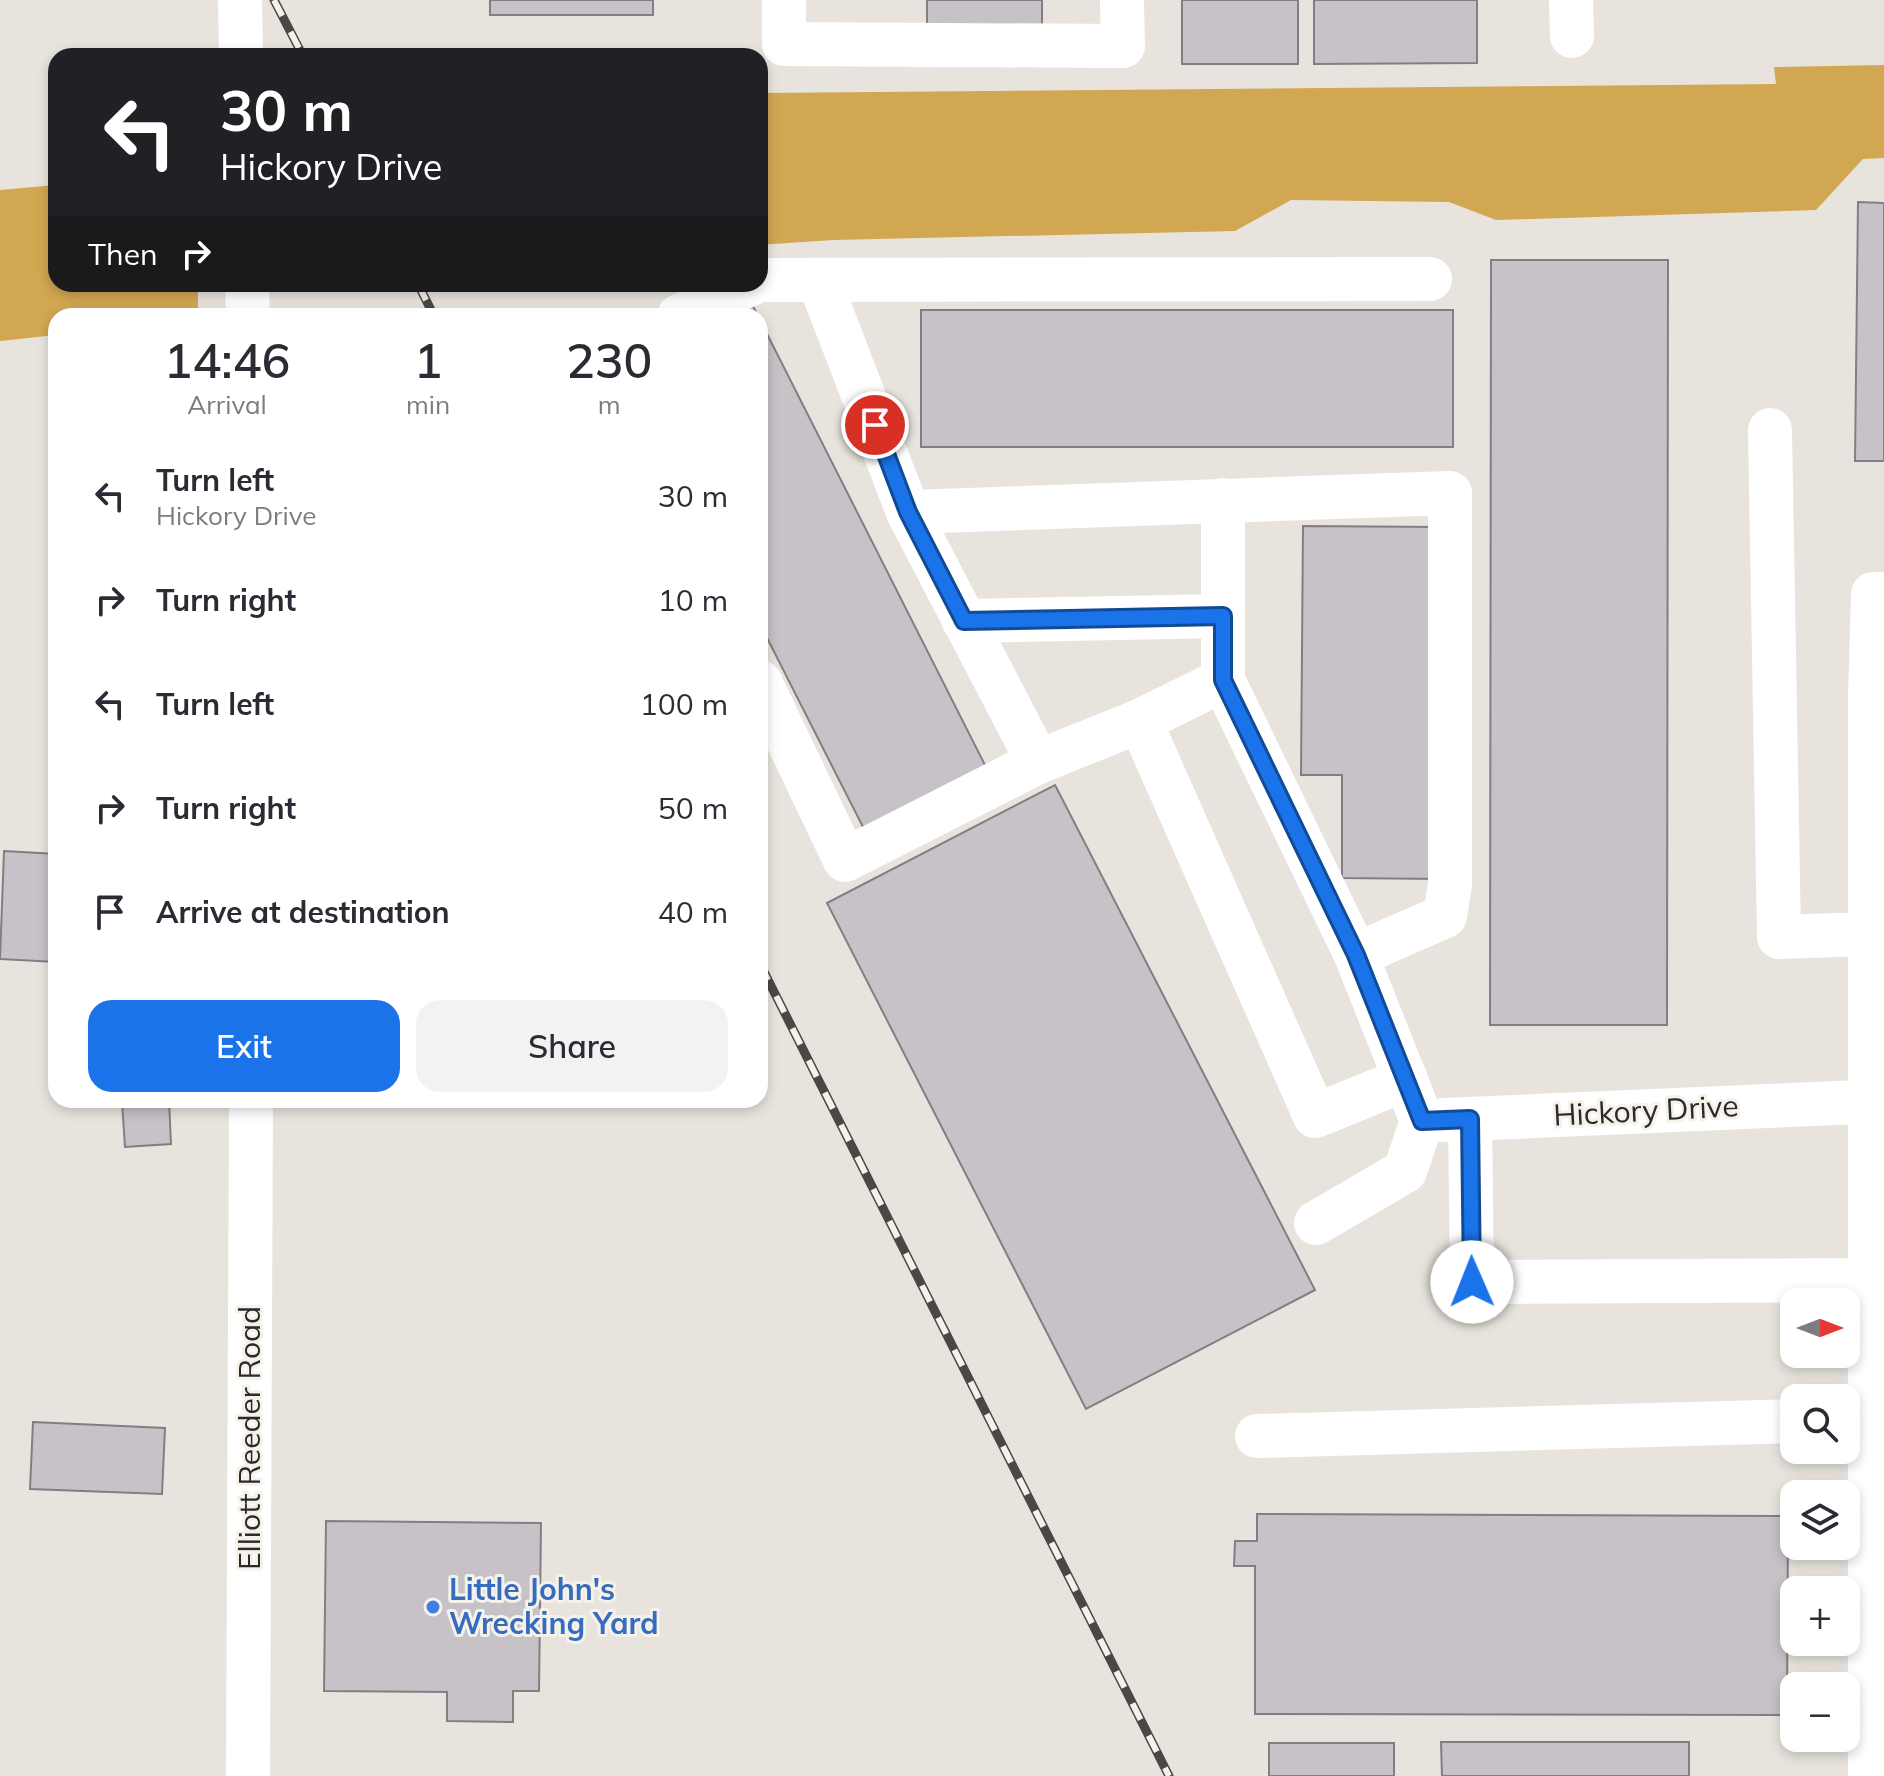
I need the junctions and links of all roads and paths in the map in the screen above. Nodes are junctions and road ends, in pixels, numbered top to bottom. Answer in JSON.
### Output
{"nodes":[{"id":1,"x":240,"y":0,"type":"edge"},
{"id":2,"x":784,"y":0,"type":"edge"},
{"id":3,"x":1122,"y":0,"type":"edge"},
{"id":4,"x":241,"y":48,"type":"edge"},
{"id":5,"x":1430,"y":279,"type":"dead end"},
{"id":6,"x":768,"y":280,"type":"edge"},
{"id":7,"x":819,"y":280,"type":"junction"},
{"id":8,"x":733,"y":292,"type":"edge"},
{"id":9,"x":697,"y":308,"type":"edge"},
{"id":10,"x":1770,"y":430,"type":"dead end"},
{"id":11,"x":1223,"y":500,"type":"junction"},
{"id":12,"x":908,"y":512,"type":"junction"},
{"id":13,"x":1884,"y":594,"type":"edge"},
{"id":14,"x":1223,"y":616,"type":"junction"},
{"id":15,"x":964,"y":621,"type":"junction"},
{"id":16,"x":1223,"y":680,"type":"junction"},
{"id":17,"x":1877,"y":696,"type":"edge"},
{"id":18,"x":768,"y":699,"type":"edge"},
{"id":19,"x":1140,"y":721,"type":"junction"},
{"id":20,"x":1038,"y":762,"type":"junction"},
{"id":21,"x":1869,"y":934,"type":"junction"},
{"id":22,"x":1356,"y":955,"type":"junction"},
{"id":23,"x":1406,"y":1079,"type":"junction"},
{"id":24,"x":1877,"y":1101,"type":"edge"},
{"id":25,"x":251,"y":1108,"type":"edge"},
{"id":26,"x":1470,"y":1119,"type":"junction"},
{"id":27,"x":1422,"y":1121,"type":"junction"},
{"id":28,"x":1877,"y":1186,"type":"edge"},
{"id":29,"x":1316,"y":1223,"type":"dead end"},
{"id":30,"x":1870,"y":1280,"type":"junction"},
{"id":31,"x":1860,"y":1396,"type":"edge"},
{"id":32,"x":1780,"y":1421,"type":"edge"},
{"id":33,"x":1860,"y":1429,"type":"edge"},
{"id":34,"x":1257,"y":1436,"type":"dead end"},
{"id":35,"x":1877,"y":1514,"type":"edge"},
{"id":36,"x":248,"y":1776,"type":"edge"},
{"id":37,"x":1870,"y":1776,"type":"edge"}],
"edges":[{"from":1,"to":4,"type":"street"},
{"from":2,"to":3,"type":"street"},
{"from":5,"to":7,"type":"street"},
{"from":6,"to":7,"type":"street"},
{"from":7,"to":12,"type":"street"},
{"from":8,"to":9,"type":"street"},
{"from":10,"to":21,"type":"street"},
{"from":11,"to":12,"type":"street"},
{"from":11,"to":14,"type":"street"},
{"from":11,"to":22,"type":"street"},
{"from":12,"to":15,"type":"street"},
{"from":13,"to":17,"type":"street"},
{"from":14,"to":15,"type":"street"},
{"from":14,"to":16,"type":"street"},
{"from":15,"to":20,"type":"street"},
{"from":16,"to":19,"type":"street"},
{"from":16,"to":22,"type":"street"},
{"from":17,"to":21,"type":"street"},
{"from":18,"to":20,"type":"street"},
{"from":19,"to":20,"type":"street"},
{"from":19,"to":23,"type":"street"},
{"from":21,"to":24,"type":"street"},
{"from":22,"to":23,"type":"street"},
{"from":23,"to":27,"type":"street"},
{"from":24,"to":26,"type":"street","name":"Hickory Drive"},
{"from":24,"to":28,"type":"street"},
{"from":25,"to":36,"type":"street","name":"Elliott Reeder Road"},
{"from":26,"to":27,"type":"street","name":"Hickory Drive"},
{"from":26,"to":30,"type":"street"},
{"from":27,"to":29,"type":"street"},
{"from":28,"to":30,"type":"street"},
{"from":30,"to":31,"type":"street"},
{"from":32,"to":34,"type":"street"},
{"from":33,"to":35,"type":"street"},
{"from":35,"to":37,"type":"street"}]}
